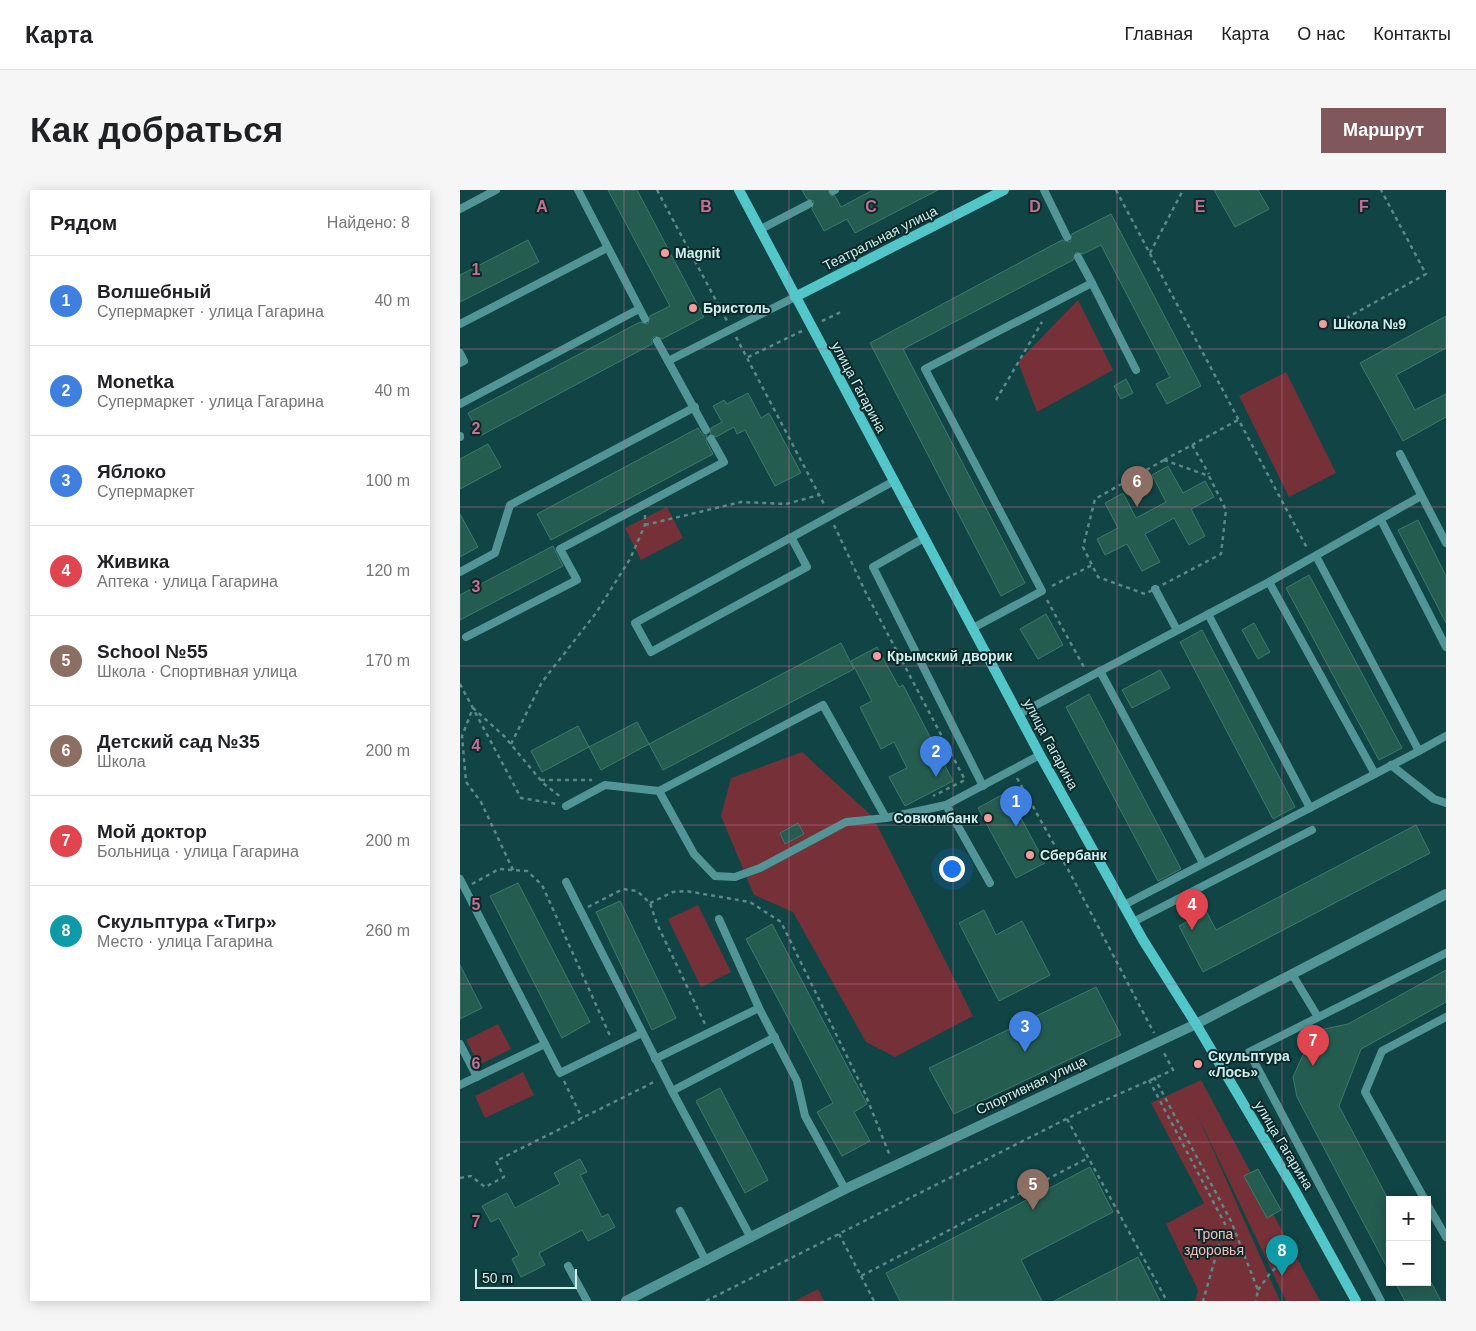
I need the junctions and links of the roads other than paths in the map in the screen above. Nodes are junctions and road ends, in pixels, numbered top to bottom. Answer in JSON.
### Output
{"nodes":[{"id":1,"x":496,"y":190,"type":"edge"},
{"id":2,"x":578,"y":190,"type":"edge"},
{"id":3,"x":739,"y":190,"type":"edge"},
{"id":4,"x":1004,"y":190,"type":"edge"},
{"id":5,"x":1044,"y":190,"type":"edge"},
{"id":6,"x":809,"y":204,"type":"dead end"},
{"id":7,"x":460,"y":209,"type":"edge"},
{"id":8,"x":759,"y":230,"type":"junction"},
{"id":9,"x":1067,"y":237,"type":"dead end"},
{"id":10,"x":607,"y":248,"type":"junction"},
{"id":11,"x":1078,"y":257,"type":"dead end"},
{"id":12,"x":1092,"y":283,"type":"junction"},
{"id":13,"x":795,"y":297,"type":"junction"},
{"id":14,"x":639,"y":308,"type":"junction"},
{"id":15,"x":645,"y":319,"type":"dead end"},
{"id":16,"x":460,"y":324,"type":"edge"},
{"id":17,"x":657,"y":341,"type":"dead end"},
{"id":18,"x":460,"y":353,"type":"edge"},
{"id":19,"x":668,"y":361,"type":"junction"},
{"id":20,"x":460,"y":363,"type":"edge"},
{"id":21,"x":1136,"y":370,"type":"dead end"},
{"id":22,"x":460,"y":404,"type":"edge"},
{"id":23,"x":694,"y":407,"type":"junction"},
{"id":24,"x":706,"y":430,"type":"dead end"},
{"id":25,"x":711,"y":439,"type":"dead end"},
{"id":26,"x":1400,"y":454,"type":"dead end"},
{"id":27,"x":894,"y":481,"type":"junction"},
{"id":28,"x":1421,"y":496,"type":"junction"},
{"id":29,"x":1381,"y":520,"type":"junction"},
{"id":30,"x":791,"y":537,"type":"junction"},
{"id":31,"x":924,"y":538,"type":"junction"},
{"id":32,"x":1446,"y":543,"type":"edge"},
{"id":33,"x":1314,"y":557,"type":"junction"},
{"id":34,"x":460,"y":572,"type":"edge"},
{"id":35,"x":1269,"y":582,"type":"junction"},
{"id":36,"x":1155,"y":589,"type":"road end"},
{"id":37,"x":1208,"y":614,"type":"junction"},
{"id":38,"x":972,"y":628,"type":"junction"},
{"id":39,"x":1177,"y":630,"type":"junction"},
{"id":40,"x":466,"y":638,"type":"dead end"},
{"id":41,"x":1446,"y":647,"type":"edge"},
{"id":42,"x":1100,"y":671,"type":"junction"},
{"id":43,"x":1019,"y":714,"type":"junction"},
{"id":44,"x":1446,"y":736,"type":"edge"},
{"id":45,"x":1419,"y":751,"type":"junction"},
{"id":46,"x":1040,"y":755,"type":"junction"},
{"id":47,"x":1392,"y":765,"type":"junction"},
{"id":48,"x":1375,"y":774,"type":"junction"},
{"id":49,"x":983,"y":786,"type":"junction"},
{"id":50,"x":659,"y":791,"type":"junction"},
{"id":51,"x":1446,"y":803,"type":"edge"},
{"id":52,"x":567,"y":805,"type":"road end"},
{"id":53,"x":946,"y":805,"type":"junction"},
{"id":54,"x":1310,"y":808,"type":"junction"},
{"id":55,"x":886,"y":818,"type":"junction"},
{"id":56,"x":1312,"y":830,"type":"dead end"},
{"id":57,"x":1203,"y":863,"type":"junction"},
{"id":58,"x":460,"y":878,"type":"edge"},
{"id":59,"x":566,"y":882,"type":"dead end"},
{"id":60,"x":990,"y":883,"type":"dead end"},
{"id":61,"x":1446,"y":894,"type":"edge"},
{"id":62,"x":1124,"y":905,"type":"junction"},
{"id":63,"x":719,"y":919,"type":"dead end"},
{"id":64,"x":1133,"y":922,"type":"junction"},
{"id":65,"x":1446,"y":953,"type":"edge"},
{"id":66,"x":1292,"y":974,"type":"junction"},
{"id":67,"x":759,"y":1008,"type":"junction"},
{"id":68,"x":1318,"y":1017,"type":"junction"},
{"id":69,"x":1446,"y":1017,"type":"edge"},
{"id":70,"x":1196,"y":1024,"type":"junction"},
{"id":71,"x":642,"y":1033,"type":"junction"},
{"id":72,"x":775,"y":1037,"type":"junction"},
{"id":73,"x":460,"y":1044,"type":"edge"},
{"id":74,"x":545,"y":1044,"type":"junction"},
{"id":75,"x":655,"y":1059,"type":"junction"},
{"id":76,"x":477,"y":1077,"type":"junction"},
{"id":77,"x":460,"y":1085,"type":"edge"},
{"id":78,"x":672,"y":1091,"type":"junction"},
{"id":79,"x":845,"y":1189,"type":"junction"},
{"id":80,"x":1423,"y":1196,"type":"edge"},
{"id":81,"x":680,"y":1211,"type":"dead end"},
{"id":82,"x":1431,"y":1211,"type":"edge"},
{"id":83,"x":1446,"y":1237,"type":"edge"},
{"id":84,"x":752,"y":1238,"type":"junction"},
{"id":85,"x":706,"y":1261,"type":"junction"},
{"id":86,"x":568,"y":1266,"type":"dead end"},
{"id":87,"x":587,"y":1301,"type":"edge"},
{"id":88,"x":626,"y":1301,"type":"edge"},
{"id":89,"x":1356,"y":1301,"type":"edge"},
{"id":90,"x":1381,"y":1301,"type":"edge"}],
"edges":[{"from":1,"to":7,"type":"lane"},
{"from":2,"to":10,"type":"lane"},
{"from":3,"to":8,"type":"street","name":"улица Гагарина"},
{"from":4,"to":13,"type":"street","name":"Театральная улица"},
{"from":5,"to":9,"type":"lane"},
{"from":6,"to":8,"type":"lane"},
{"from":8,"to":13,"type":"street","name":"улица Гагарина"},
{"from":10,"to":14,"type":"lane"},
{"from":10,"to":16,"type":"lane"},
{"from":11,"to":12,"type":"lane"},
{"from":12,"to":21,"type":"lane"},
{"from":12,"to":38,"type":"lane"},
{"from":13,"to":19,"type":"lane"},
{"from":13,"to":27,"type":"street","name":"улица Гагарина"},
{"from":14,"to":15,"type":"lane"},
{"from":14,"to":22,"type":"lane"},
{"from":17,"to":19,"type":"lane"},
{"from":18,"to":20,"type":"lane"},
{"from":19,"to":23,"type":"lane"},
{"from":23,"to":24,"type":"lane"},
{"from":23,"to":34,"type":"lane"},
{"from":25,"to":40,"type":"lane"},
{"from":26,"to":28,"type":"lane"},
{"from":27,"to":30,"type":"lane"},
{"from":27,"to":31,"type":"street","name":"улица Гагарина"},
{"from":28,"to":29,"type":"lane"},
{"from":28,"to":32,"type":"lane"},
{"from":29,"to":33,"type":"lane"},
{"from":29,"to":41,"type":"lane"},
{"from":30,"to":30,"type":"lane"},
{"from":31,"to":38,"type":"street","name":"улица Гагарина"},
{"from":31,"to":49,"type":"lane"},
{"from":33,"to":35,"type":"lane"},
{"from":33,"to":45,"type":"lane"},
{"from":35,"to":37,"type":"lane"},
{"from":35,"to":48,"type":"lane"},
{"from":36,"to":39,"type":"lane"},
{"from":37,"to":39,"type":"lane"},
{"from":37,"to":54,"type":"lane"},
{"from":38,"to":43,"type":"street","name":"улица Гагарина"},
{"from":39,"to":42,"type":"lane"},
{"from":42,"to":43,"type":"lane"},
{"from":42,"to":57,"type":"lane"},
{"from":43,"to":46,"type":"street","name":"улица Гагарина"},
{"from":44,"to":45,"type":"lane"},
{"from":45,"to":47,"type":"lane"},
{"from":46,"to":49,"type":"lane"},
{"from":46,"to":62,"type":"street","name":"улица Гагарина"},
{"from":47,"to":48,"type":"lane"},
{"from":47,"to":51,"type":"lane"},
{"from":48,"to":54,"type":"lane"},
{"from":49,"to":53,"type":"lane"},
{"from":50,"to":52,"type":"lane"},
{"from":50,"to":55,"type":"lane"},
{"from":50,"to":55,"type":"lane"},
{"from":53,"to":55,"type":"lane"},
{"from":53,"to":60,"type":"lane"},
{"from":54,"to":57,"type":"lane"},
{"from":56,"to":64,"type":"lane"},
{"from":57,"to":62,"type":"lane"},
{"from":58,"to":74,"type":"lane"},
{"from":59,"to":71,"type":"lane"},
{"from":61,"to":66,"type":"street","name":"Спортивная улица"},
{"from":62,"to":64,"type":"street","name":"улица Гагарина"},
{"from":63,"to":67,"type":"lane"},
{"from":64,"to":70,"type":"street","name":"улица Гагарина"},
{"from":65,"to":68,"type":"lane"},
{"from":66,"to":68,"type":"lane"},
{"from":66,"to":70,"type":"street","name":"Спортивная улица"},
{"from":67,"to":72,"type":"lane"},
{"from":67,"to":75,"type":"lane"},
{"from":68,"to":90,"type":"lane"},
{"from":69,"to":80,"type":"lane"},
{"from":70,"to":79,"type":"street","name":"Спортивная улица"},
{"from":70,"to":89,"type":"street","name":"улица Гагарина"},
{"from":71,"to":74,"type":"lane"},
{"from":71,"to":75,"type":"lane"},
{"from":72,"to":78,"type":"lane"},
{"from":72,"to":79,"type":"lane"},
{"from":73,"to":76,"type":"lane"},
{"from":74,"to":76,"type":"lane"},
{"from":75,"to":78,"type":"lane"},
{"from":76,"to":77,"type":"lane"},
{"from":78,"to":84,"type":"lane"},
{"from":79,"to":84,"type":"street","name":"Спортивная улица"},
{"from":81,"to":85,"type":"lane"},
{"from":82,"to":83,"type":"lane"},
{"from":84,"to":85,"type":"street","name":"Спортивная улица"},
{"from":85,"to":88,"type":"street","name":"Спортивная улица"},
{"from":86,"to":87,"type":"lane"}]}
